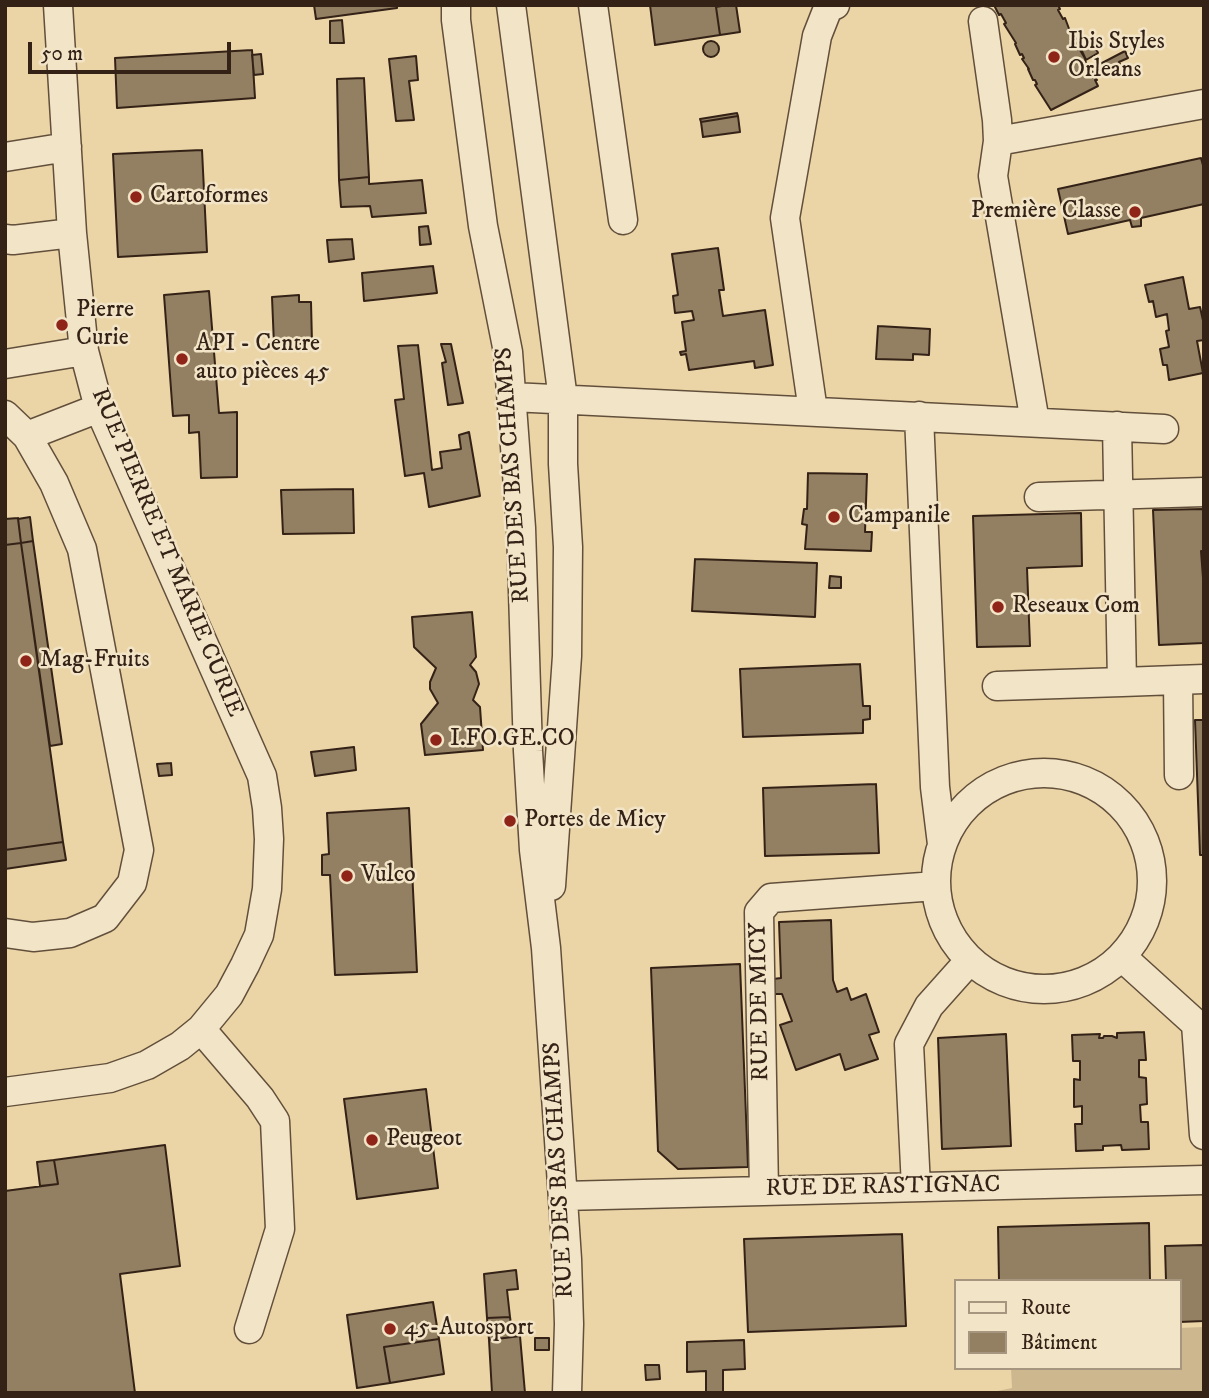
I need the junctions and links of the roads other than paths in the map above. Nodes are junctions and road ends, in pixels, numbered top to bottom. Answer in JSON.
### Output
{"nodes":[{"id":1,"x":58,"y":5,"type":"edge"},
{"id":2,"x":456,"y":5,"type":"edge"},
{"id":3,"x":512,"y":5,"type":"edge"},
{"id":4,"x":593,"y":5,"type":"edge"},
{"id":5,"x":835,"y":5,"type":"edge"},
{"id":6,"x":983,"y":21,"type":"dead end"},
{"id":7,"x":1204,"y":104,"type":"edge"},
{"id":8,"x":998,"y":141,"type":"junction"},
{"id":9,"x":67,"y":147,"type":"junction"},
{"id":10,"x":5,"y":157,"type":"edge"},
{"id":11,"x":623,"y":220,"type":"dead end"},
{"id":12,"x":72,"y":233,"type":"junction"},
{"id":13,"x":5,"y":239,"type":"edge"},
{"id":14,"x":83,"y":351,"type":"junction"},
{"id":15,"x":5,"y":363,"type":"edge"},
{"id":16,"x":512,"y":397,"type":"junction"},
{"id":17,"x":563,"y":399,"type":"junction"},
{"id":18,"x":99,"y":408,"type":"junction"},
{"id":19,"x":813,"y":411,"type":"junction"},
{"id":20,"x":5,"y":415,"type":"edge"},
{"id":21,"x":919,"y":416,"type":"junction"},
{"id":22,"x":1035,"y":422,"type":"junction"},
{"id":23,"x":1117,"y":426,"type":"junction"},
{"id":24,"x":1164,"y":429,"type":"dead end"},
{"id":25,"x":27,"y":436,"type":"junction"},
{"id":26,"x":1204,"y":492,"type":"edge"},
{"id":27,"x":1118,"y":495,"type":"junction"},
{"id":28,"x":1039,"y":497,"type":"dead end"},
{"id":29,"x":1191,"y":680,"type":"edge"},
{"id":30,"x":1122,"y":682,"type":"junction"},
{"id":31,"x":997,"y":686,"type":"dead end"},
{"id":32,"x":1180,"y":775,"type":"dead end"},
{"id":33,"x":942,"y":844,"type":"junction"},
{"id":34,"x":936,"y":886,"type":"junction"},
{"id":35,"x":5,"y":933,"type":"edge"},
{"id":36,"x":547,"y":948,"type":"junction"},
{"id":37,"x":1122,"y":957,"type":"junction"},
{"id":38,"x":970,"y":960,"type":"junction"},
{"id":39,"x":201,"y":1029,"type":"junction"},
{"id":40,"x":5,"y":1092,"type":"edge"},
{"id":41,"x":1204,"y":1135,"type":"edge"},
{"id":42,"x":1204,"y":1180,"type":"edge"},
{"id":43,"x":916,"y":1187,"type":"junction"},
{"id":44,"x":764,"y":1191,"type":"junction"},
{"id":45,"x":563,"y":1196,"type":"junction"},
{"id":46,"x":249,"y":1329,"type":"dead end"},
{"id":47,"x":567,"y":1393,"type":"edge"}],
"edges":[{"from":1,"to":9,"type":"street","name":"RUE PIERRE ET MARIE CURIE"},
{"from":2,"to":16,"type":"street","name":"RUE DES BAS CHAMPS"},
{"from":3,"to":17,"type":"street","name":"RUE DES BAS CHAMPS"},
{"from":4,"to":11,"type":"street"},
{"from":5,"to":19,"type":"street"},
{"from":6,"to":8,"type":"street"},
{"from":7,"to":8,"type":"street"},
{"from":8,"to":22,"type":"street"},
{"from":9,"to":10,"type":"street"},
{"from":9,"to":12,"type":"street","name":"RUE PIERRE ET MARIE CURIE"},
{"from":12,"to":13,"type":"street"},
{"from":12,"to":14,"type":"street","name":"RUE PIERRE ET MARIE CURIE"},
{"from":14,"to":15,"type":"street"},
{"from":14,"to":18,"type":"street","name":"RUE PIERRE ET MARIE CURIE"},
{"from":16,"to":17,"type":"street"},
{"from":16,"to":36,"type":"street","name":"RUE DES BAS CHAMPS"},
{"from":17,"to":19,"type":"street"},
{"from":17,"to":36,"type":"street","name":"RUE DES BAS CHAMPS"},
{"from":18,"to":25,"type":"street"},
{"from":18,"to":39,"type":"street","name":"RUE PIERRE ET MARIE CURIE"},
{"from":19,"to":21,"type":"street"},
{"from":20,"to":25,"type":"street"},
{"from":21,"to":22,"type":"street"},
{"from":21,"to":33,"type":"street"},
{"from":22,"to":23,"type":"street"},
{"from":23,"to":24,"type":"street"},
{"from":23,"to":27,"type":"street"},
{"from":25,"to":35,"type":"street"},
{"from":26,"to":27,"type":"street"},
{"from":27,"to":28,"type":"street"},
{"from":27,"to":30,"type":"street"},
{"from":29,"to":30,"type":"street"},
{"from":29,"to":32,"type":"street"},
{"from":30,"to":31,"type":"street"},
{"from":33,"to":34,"type":"street"},
{"from":33,"to":37,"type":"street"},
{"from":34,"to":38,"type":"street"},
{"from":34,"to":44,"type":"street","name":"RUE DE MICY"},
{"from":36,"to":45,"type":"street","name":"RUE DES BAS CHAMPS"},
{"from":37,"to":38,"type":"street"},
{"from":37,"to":41,"type":"street"},
{"from":38,"to":43,"type":"street"},
{"from":39,"to":40,"type":"street","name":"RUE PIERRE ET MARIE CURIE"},
{"from":39,"to":46,"type":"street"},
{"from":42,"to":43,"type":"street","name":"RUE DE RASTIGNAC"},
{"from":43,"to":44,"type":"street","name":"RUE DE RASTIGNAC"},
{"from":44,"to":45,"type":"street","name":"RUE DE RASTIGNAC"},
{"from":45,"to":47,"type":"street","name":"RUE DES BAS CHAMPS"}]}
